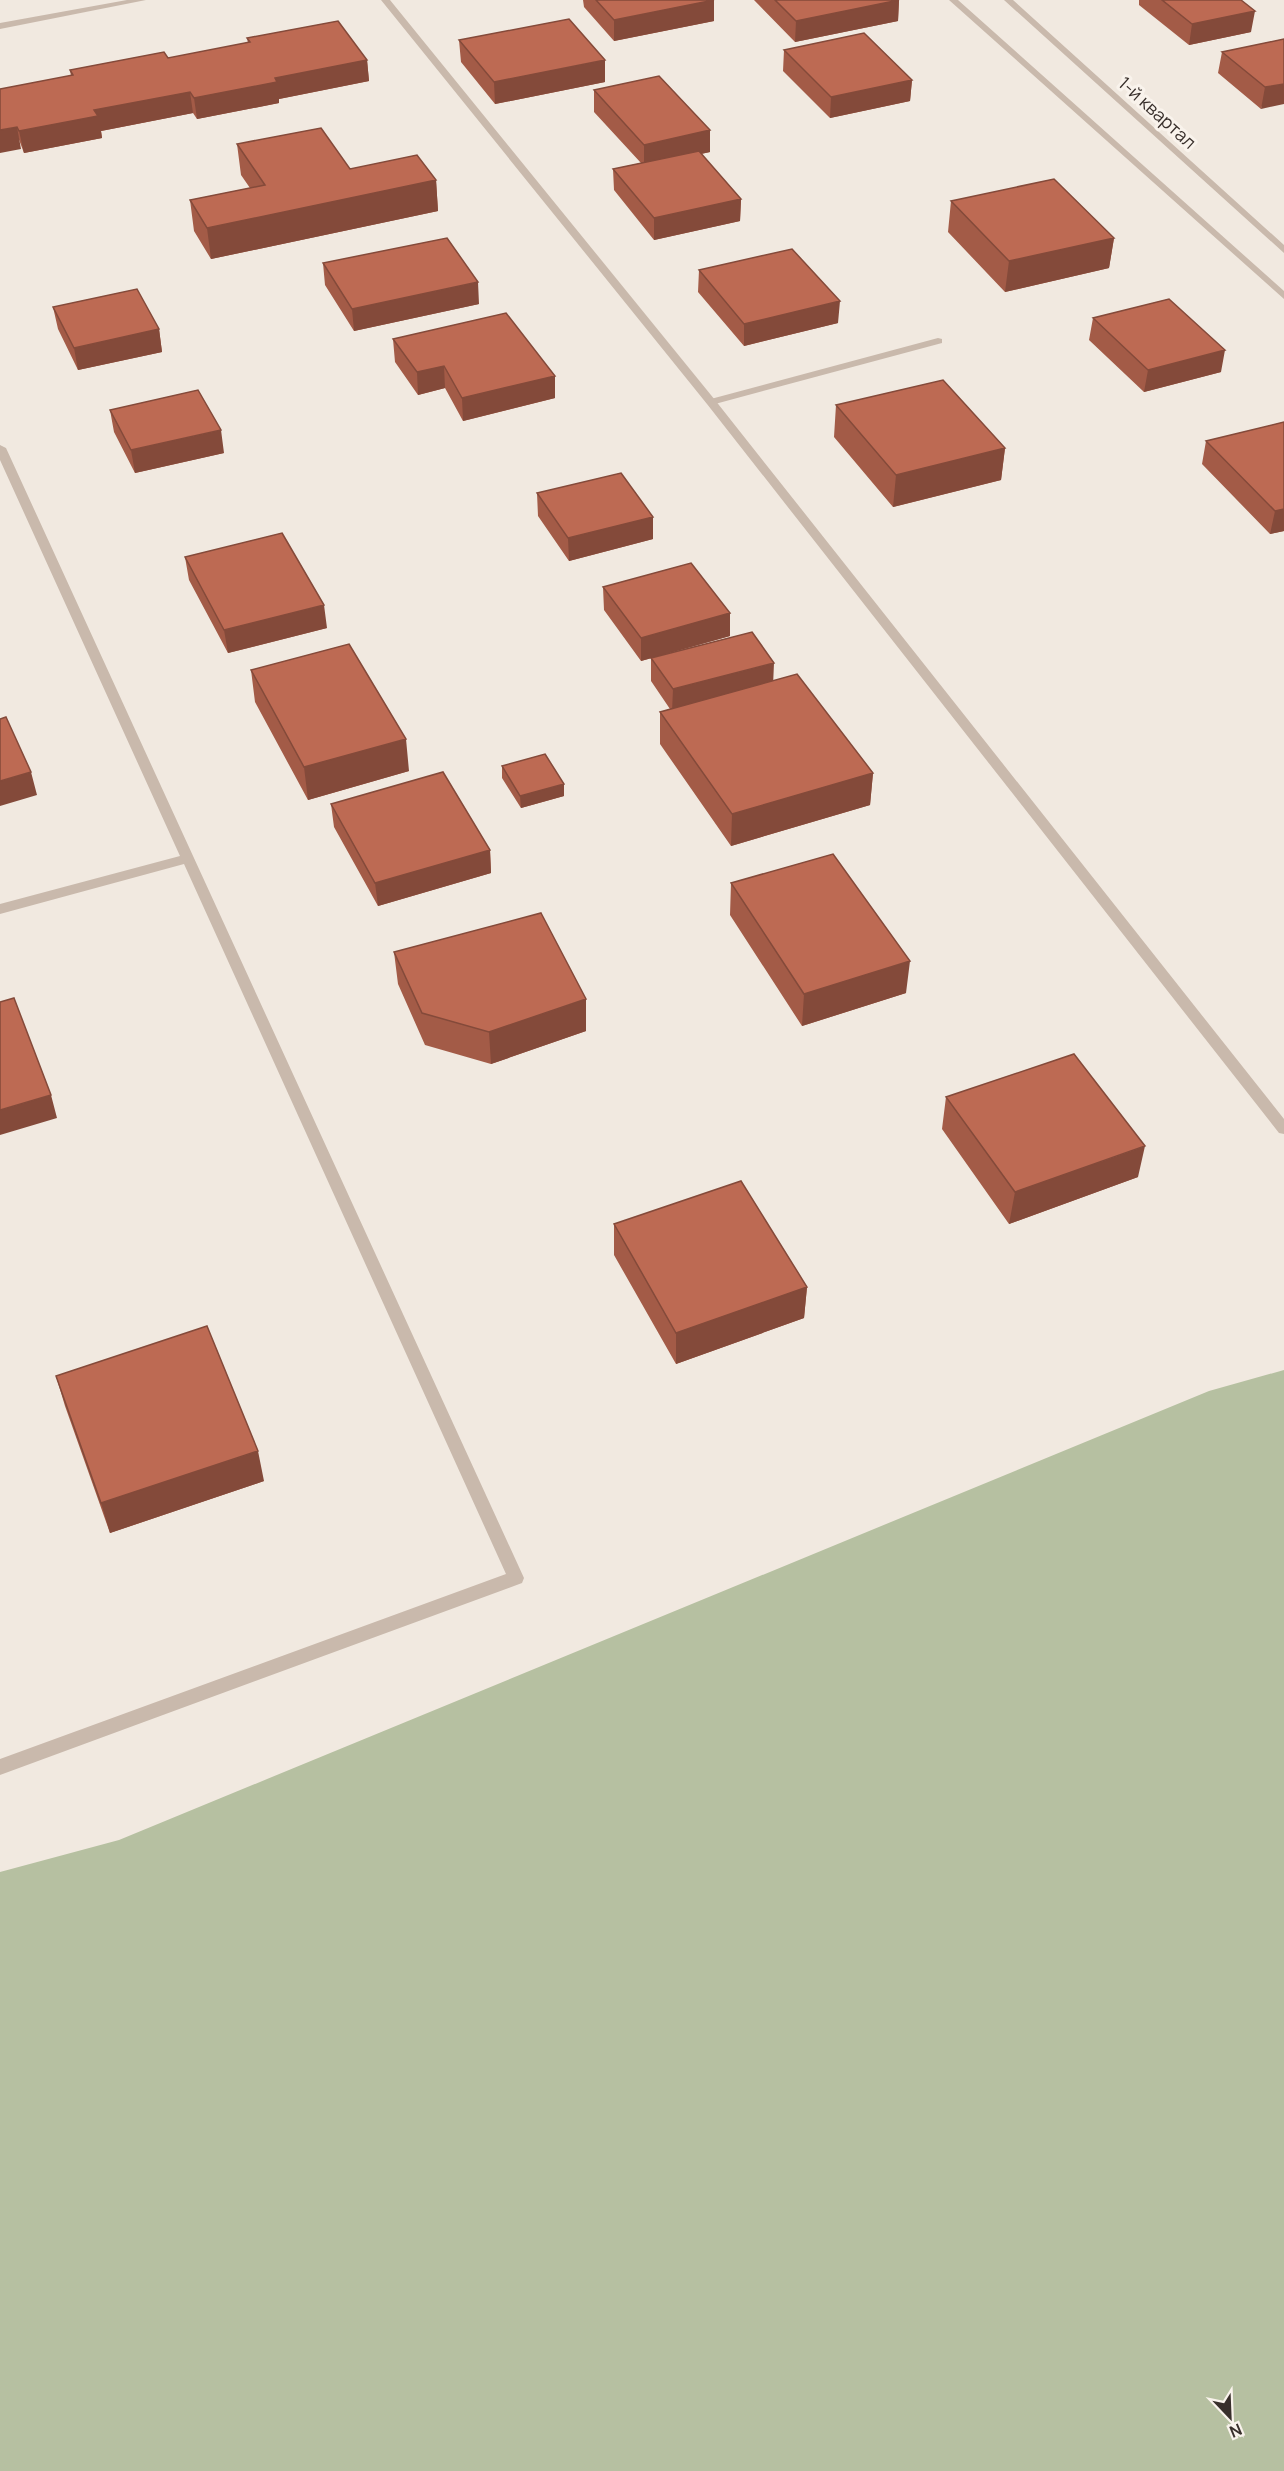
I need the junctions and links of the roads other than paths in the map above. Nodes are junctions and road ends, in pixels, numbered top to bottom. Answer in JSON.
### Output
{"nodes":[{"id":1,"x":142,"y":0,"type":"edge"},
{"id":2,"x":385,"y":0,"type":"edge"},
{"id":3,"x":953,"y":0,"type":"edge"},
{"id":4,"x":1008,"y":0,"type":"edge"},
{"id":5,"x":0,"y":26,"type":"edge"},
{"id":6,"x":1284,"y":250,"type":"edge"},
{"id":7,"x":1284,"y":296,"type":"edge"},
{"id":8,"x":938,"y":341,"type":"dead end"},
{"id":9,"x":711,"y":402,"type":"junction"},
{"id":10,"x":0,"y":448,"type":"edge"},
{"id":11,"x":187,"y":859,"type":"junction"},
{"id":12,"x":0,"y":909,"type":"edge"},
{"id":13,"x":1284,"y":1129,"type":"edge"},
{"id":14,"x":0,"y":1767,"type":"edge"}],
"edges":[{"from":1,"to":5,"type":"street"},
{"from":2,"to":9,"type":"street"},
{"from":3,"to":7,"type":"street"},
{"from":4,"to":6,"type":"street","name":"1-й квартал"},
{"from":8,"to":9,"type":"street"},
{"from":9,"to":13,"type":"street"},
{"from":10,"to":11,"type":"street"},
{"from":11,"to":12,"type":"street"},
{"from":11,"to":14,"type":"street"}]}
